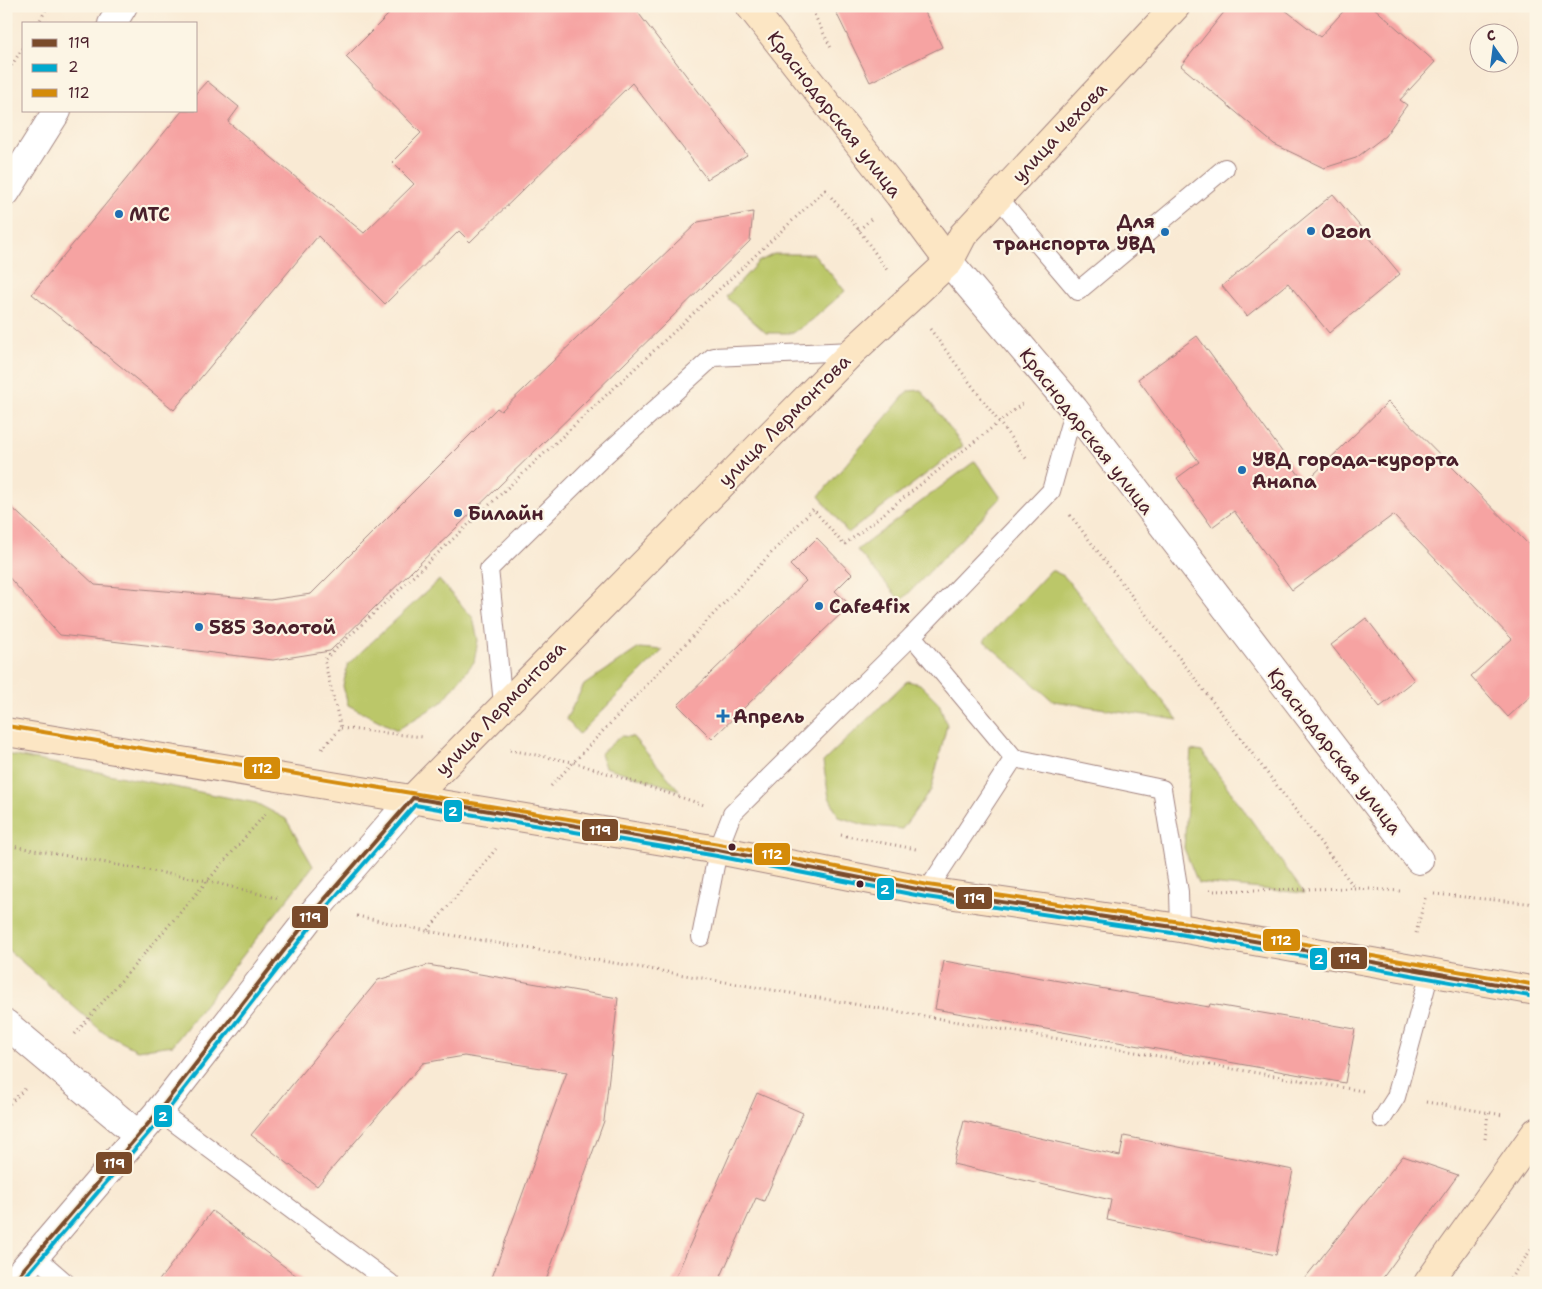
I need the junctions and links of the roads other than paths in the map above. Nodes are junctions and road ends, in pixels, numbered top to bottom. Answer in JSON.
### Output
{"nodes":[{"id":1,"x":123,"y":6,"type":"edge"},
{"id":2,"x":750,"y":6,"type":"edge"},
{"id":3,"x":1176,"y":6,"type":"edge"},
{"id":4,"x":113,"y":22,"type":"edge"},
{"id":5,"x":56,"y":112,"type":"edge"},
{"id":6,"x":1225,"y":168,"type":"dead end"},
{"id":7,"x":6,"y":192,"type":"edge"},
{"id":8,"x":998,"y":197,"type":"junction"},
{"id":9,"x":949,"y":262,"type":"junction"},
{"id":10,"x":853,"y":351,"type":"junction"},
{"id":11,"x":1074,"y":409,"type":"junction"},
{"id":12,"x":912,"y":636,"type":"junction"},
{"id":13,"x":503,"y":704,"type":"junction"},
{"id":14,"x":6,"y":732,"type":"edge"},
{"id":15,"x":1014,"y":758,"type":"junction"},
{"id":16,"x":413,"y":798,"type":"junction"},
{"id":17,"x":718,"y":850,"type":"junction"},
{"id":18,"x":1419,"y":860,"type":"dead end"},
{"id":19,"x":927,"y":891,"type":"junction"},
{"id":20,"x":1180,"y":928,"type":"junction"},
{"id":21,"x":701,"y":938,"type":"dead end"},
{"id":22,"x":1430,"y":972,"type":"junction"},
{"id":23,"x":1536,"y":991,"type":"edge"},
{"id":24,"x":6,"y":1024,"type":"edge"},
{"id":25,"x":159,"y":1111,"type":"junction"},
{"id":26,"x":1382,"y":1119,"type":"dead end"},
{"id":27,"x":1536,"y":1132,"type":"edge"},
{"id":28,"x":137,"y":1134,"type":"junction"},
{"id":29,"x":35,"y":1256,"type":"junction"},
{"id":30,"x":12,"y":1283,"type":"edge"},
{"id":31,"x":66,"y":1283,"type":"edge"},
{"id":32,"x":390,"y":1283,"type":"edge"},
{"id":33,"x":1428,"y":1283,"type":"edge"}],
"edges":[{"from":1,"to":4,"type":"street"},
{"from":2,"to":9,"type":"street","name":"Краснодарская улица"},
{"from":3,"to":8,"type":"street","name":"улица Чехова"},
{"from":5,"to":7,"type":"street"},
{"from":6,"to":8,"type":"lane"},
{"from":8,"to":9,"type":"street","name":"улица Чехова"},
{"from":9,"to":10,"type":"street","name":"улица Лермонтова"},
{"from":9,"to":11,"type":"street","name":"Краснодарская улица"},
{"from":10,"to":13,"type":"street","name":"улица Лермонтова"},
{"from":10,"to":13,"type":"lane"},
{"from":11,"to":12,"type":"lane"},
{"from":11,"to":18,"type":"street","name":"Краснодарская улица"},
{"from":12,"to":15,"type":"lane"},
{"from":12,"to":17,"type":"lane"},
{"from":13,"to":16,"type":"street","name":"улица Лермонтова"},
{"from":14,"to":16,"type":"street"},
{"from":15,"to":19,"type":"lane"},
{"from":15,"to":20,"type":"lane"},
{"from":16,"to":17,"type":"street"},
{"from":16,"to":25,"type":"street","name":"улица Лермонтова"},
{"from":17,"to":19,"type":"street"},
{"from":17,"to":21,"type":"lane"},
{"from":19,"to":20,"type":"street"},
{"from":20,"to":22,"type":"street"},
{"from":22,"to":23,"type":"street"},
{"from":22,"to":26,"type":"lane"},
{"from":24,"to":28,"type":"street"},
{"from":25,"to":28,"type":"street","name":"улица Лермонтова"},
{"from":25,"to":32,"type":"lane"},
{"from":27,"to":33,"type":"street"},
{"from":28,"to":29,"type":"street","name":"улица Лермонтова"},
{"from":29,"to":30,"type":"street","name":"улица Лермонтова"},
{"from":29,"to":31,"type":"lane"}]}
